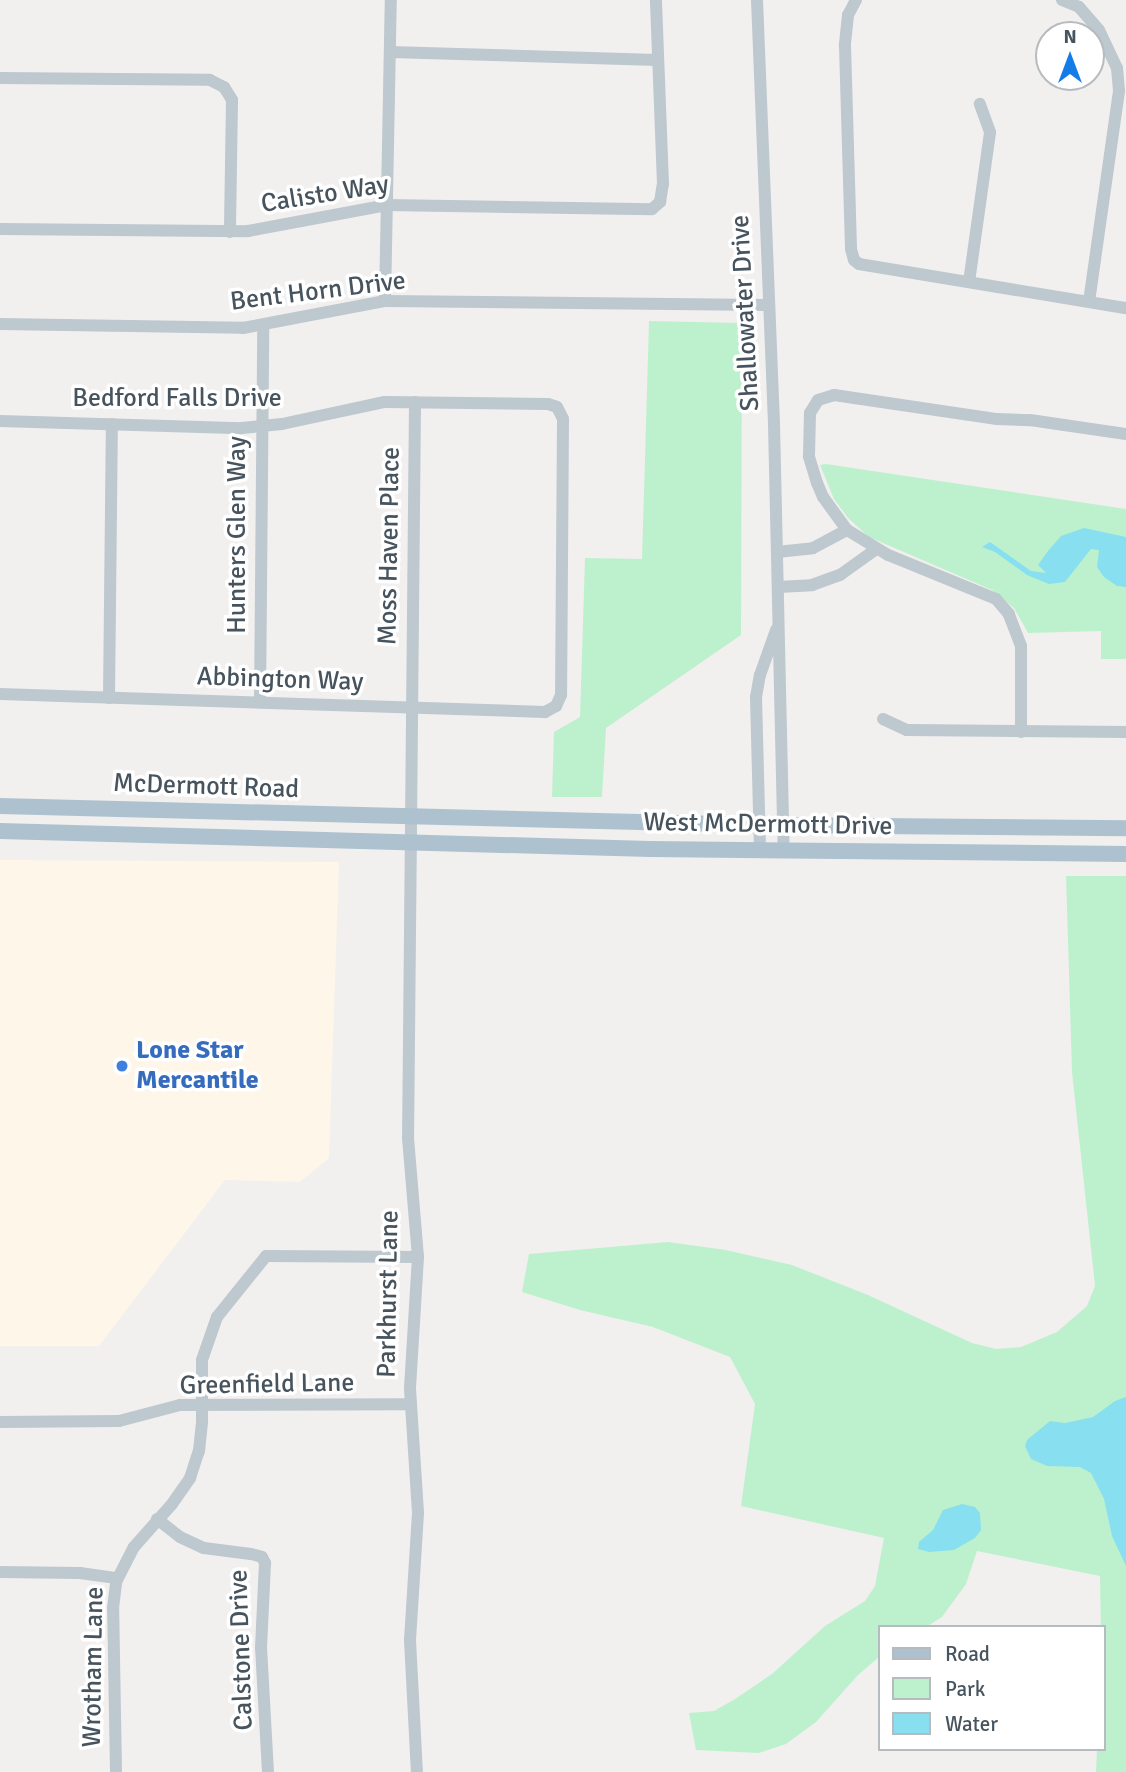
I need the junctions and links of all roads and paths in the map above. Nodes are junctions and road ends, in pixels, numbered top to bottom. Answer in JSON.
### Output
{"nodes":[{"id":1,"x":391,"y":0,"type":"edge"},
{"id":2,"x":656,"y":0,"type":"edge"},
{"id":3,"x":757,"y":0,"type":"edge"},
{"id":4,"x":856,"y":0,"type":"edge"},
{"id":5,"x":1062,"y":0,"type":"edge"},
{"id":6,"x":390,"y":52,"type":"junction"},
{"id":7,"x":657,"y":60,"type":"junction"},
{"id":8,"x":1122,"y":67,"type":"edge"},
{"id":9,"x":0,"y":78,"type":"edge"},
{"id":10,"x":980,"y":104,"type":"dead end"},
{"id":11,"x":387,"y":205,"type":"junction"},
{"id":12,"x":0,"y":229,"type":"edge"},
{"id":13,"x":230,"y":232,"type":"junction"},
{"id":14,"x":969,"y":282,"type":"junction"},
{"id":15,"x":385,"y":302,"type":"junction"},
{"id":16,"x":1089,"y":302,"type":"junction"},
{"id":17,"x":767,"y":305,"type":"junction"},
{"id":18,"x":1126,"y":307,"type":"edge"},
{"id":19,"x":0,"y":324,"type":"edge"},
{"id":20,"x":262,"y":327,"type":"junction"},
{"id":21,"x":415,"y":402,"type":"junction"},
{"id":22,"x":0,"y":421,"type":"edge"},
{"id":23,"x":111,"y":424,"type":"junction"},
{"id":24,"x":262,"y":426,"type":"junction"},
{"id":25,"x":1126,"y":434,"type":"edge"},
{"id":26,"x":847,"y":530,"type":"junction"},
{"id":27,"x":876,"y":549,"type":"junction"},
{"id":28,"x":777,"y":552,"type":"junction"},
{"id":29,"x":778,"y":587,"type":"junction"},
{"id":30,"x":779,"y":623,"type":"junction"},
{"id":31,"x":0,"y":694,"type":"edge"},
{"id":32,"x":109,"y":698,"type":"junction"},
{"id":33,"x":260,"y":702,"type":"junction"},
{"id":34,"x":556,"y":706,"type":"joint"},
{"id":35,"x":410,"y":708,"type":"junction"},
{"id":36,"x":756,"y":711,"type":"junction"},
{"id":37,"x":883,"y":719,"type":"dead end"},
{"id":38,"x":1021,"y":732,"type":"junction"},
{"id":39,"x":1126,"y":732,"type":"edge"},
{"id":40,"x":782,"y":735,"type":"junction"},
{"id":41,"x":0,"y":806,"type":"edge"},
{"id":42,"x":162,"y":811,"type":"junction"},
{"id":43,"x":411,"y":817,"type":"junction"},
{"id":44,"x":651,"y":822,"type":"junction"},
{"id":45,"x":760,"y":825,"type":"junction"},
{"id":46,"x":784,"y":825,"type":"junction"},
{"id":47,"x":1126,"y":828,"type":"edge"},
{"id":48,"x":0,"y":831,"type":"edge"},
{"id":49,"x":161,"y":838,"type":"junction"},
{"id":50,"x":410,"y":843,"type":"junction"},
{"id":51,"x":650,"y":849,"type":"junction"},
{"id":52,"x":760,"y":850,"type":"junction"},
{"id":53,"x":784,"y":850,"type":"junction"},
{"id":54,"x":1126,"y":854,"type":"edge"},
{"id":55,"x":418,"y":1257,"type":"junction"},
{"id":56,"x":411,"y":1404,"type":"junction"},
{"id":57,"x":201,"y":1405,"type":"junction"},
{"id":58,"x":0,"y":1422,"type":"edge"},
{"id":59,"x":157,"y":1519,"type":"junction"},
{"id":60,"x":0,"y":1572,"type":"edge"},
{"id":61,"x":117,"y":1578,"type":"junction"},
{"id":62,"x":116,"y":1772,"type":"edge"},
{"id":63,"x":268,"y":1772,"type":"edge"},
{"id":64,"x":417,"y":1772,"type":"edge"}],
"edges":[{"from":1,"to":6,"type":"street"},
{"from":2,"to":7,"type":"street"},
{"from":3,"to":17,"type":"street","name":"Shallowater Drive"},
{"from":4,"to":14,"type":"street"},
{"from":5,"to":8,"type":"street"},
{"from":6,"to":7,"type":"street"},
{"from":6,"to":11,"type":"street"},
{"from":7,"to":11,"type":"street","name":"Calisto Way"},
{"from":8,"to":16,"type":"street"},
{"from":9,"to":13,"type":"street"},
{"from":10,"to":14,"type":"street"},
{"from":11,"to":13,"type":"street","name":"Calisto Way"},
{"from":11,"to":15,"type":"street"},
{"from":12,"to":13,"type":"street","name":"Calisto Way"},
{"from":14,"to":16,"type":"street"},
{"from":15,"to":17,"type":"street","name":"Bent Horn Drive"},
{"from":15,"to":20,"type":"street","name":"Bent Horn Drive"},
{"from":16,"to":18,"type":"street"},
{"from":17,"to":28,"type":"street","name":"Shallowater Drive"},
{"from":19,"to":20,"type":"street","name":"Bent Horn Drive"},
{"from":20,"to":24,"type":"street","name":"Hunters Glen Way"},
{"from":21,"to":24,"type":"street","name":"Bedford Falls Drive"},
{"from":21,"to":34,"type":"street","name":"Bedford Falls Drive"},
{"from":21,"to":35,"type":"street","name":"Moss Haven Place"},
{"from":22,"to":23,"type":"street","name":"Bedford Falls Drive"},
{"from":23,"to":24,"type":"street","name":"Bedford Falls Drive"},
{"from":23,"to":32,"type":"street"},
{"from":24,"to":33,"type":"street","name":"Hunters Glen Way"},
{"from":25,"to":26,"type":"street"},
{"from":26,"to":27,"type":"street"},
{"from":26,"to":28,"type":"street"},
{"from":27,"to":29,"type":"street"},
{"from":27,"to":38,"type":"street"},
{"from":28,"to":29,"type":"street","name":"Shallowater Drive"},
{"from":29,"to":30,"type":"street","name":"Shallowater Drive"},
{"from":30,"to":36,"type":"street","name":"Shallowater Drive"},
{"from":30,"to":40,"type":"street","name":"Shallowater Drive"},
{"from":31,"to":32,"type":"street","name":"Abbington Way"},
{"from":32,"to":33,"type":"street","name":"Abbington Way"},
{"from":33,"to":35,"type":"street","name":"Abbington Way"},
{"from":34,"to":35,"type":"street","name":"Abbington Way"},
{"from":35,"to":43,"type":"street","name":"Moss Haven Place"},
{"from":36,"to":40,"type":"street"},
{"from":36,"to":45,"type":"street","name":"Shallowater Drive"},
{"from":37,"to":38,"type":"street"},
{"from":38,"to":39,"type":"street"},
{"from":40,"to":46,"type":"street","name":"Shallowater Drive"},
{"from":41,"to":42,"type":"main road","name":"McDermott Road"},
{"from":42,"to":43,"type":"main road","name":"McDermott Road"},
{"from":42,"to":49,"type":"main road"},
{"from":43,"to":44,"type":"main road","name":"West McDermott Drive"},
{"from":43,"to":50,"type":"street","name":"Parkhurst Lane"},
{"from":44,"to":45,"type":"main road","name":"West McDermott Drive"},
{"from":44,"to":51,"type":"main road"},
{"from":45,"to":46,"type":"main road","name":"West McDermott Drive"},
{"from":45,"to":52,"type":"street","name":"Shallowater Drive"},
{"from":46,"to":47,"type":"main road","name":"West McDermott Drive"},
{"from":46,"to":53,"type":"street","name":"Shallowater Drive"},
{"from":48,"to":49,"type":"main road","name":"McDermott Road"},
{"from":49,"to":50,"type":"main road","name":"McDermott Road"},
{"from":50,"to":51,"type":"main road","name":"West McDermott Drive"},
{"from":50,"to":55,"type":"street","name":"Parkhurst Lane"},
{"from":51,"to":52,"type":"main road","name":"West McDermott Drive"},
{"from":52,"to":53,"type":"main road","name":"West McDermott Drive"},
{"from":53,"to":54,"type":"main road","name":"West McDermott Drive"},
{"from":55,"to":56,"type":"street","name":"Parkhurst Lane"},
{"from":55,"to":57,"type":"street","name":"Wrotham Lane"},
{"from":56,"to":57,"type":"street","name":"Greenfield Lane"},
{"from":56,"to":64,"type":"street","name":"Parkhurst Lane"},
{"from":57,"to":58,"type":"street","name":"Greenfield Lane"},
{"from":57,"to":59,"type":"street","name":"Wrotham Lane"},
{"from":59,"to":61,"type":"street","name":"Wrotham Lane"},
{"from":59,"to":63,"type":"street","name":"Calstone Drive"},
{"from":60,"to":61,"type":"street"},
{"from":61,"to":62,"type":"street","name":"Wrotham Lane"}]}
